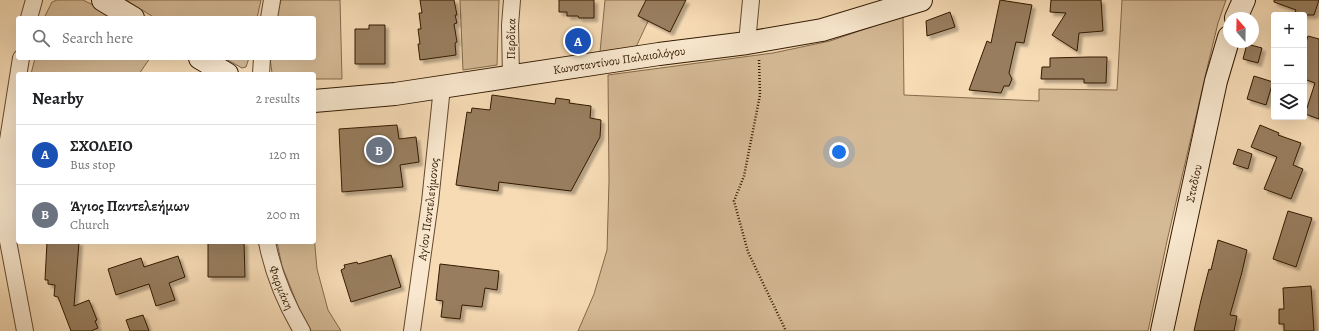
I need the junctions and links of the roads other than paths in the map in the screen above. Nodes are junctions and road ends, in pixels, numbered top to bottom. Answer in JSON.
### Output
{"nodes":[{"id":1,"x":34,"y":0,"type":"edge"},
{"id":2,"x":103,"y":0,"type":"edge"},
{"id":3,"x":272,"y":0,"type":"edge"},
{"id":4,"x":512,"y":0,"type":"edge"},
{"id":5,"x":751,"y":0,"type":"edge"},
{"id":6,"x":921,"y":0,"type":"edge"},
{"id":7,"x":1244,"y":0,"type":"edge"},
{"id":8,"x":1239,"y":12,"type":"edge"},
{"id":9,"x":30,"y":16,"type":"edge"},
{"id":10,"x":130,"y":16,"type":"edge"},
{"id":11,"x":268,"y":16,"type":"edge"},
{"id":12,"x":753,"y":42,"type":"junction"},
{"id":13,"x":1226,"y":48,"type":"edge"},
{"id":14,"x":21,"y":60,"type":"edge"},
{"id":15,"x":203,"y":60,"type":"edge"},
{"id":16,"x":262,"y":60,"type":"edge"},
{"id":17,"x":19,"y":72,"type":"edge"},
{"id":18,"x":223,"y":72,"type":"edge"},
{"id":19,"x":261,"y":72,"type":"edge"},
{"id":20,"x":511,"y":77,"type":"junction"},
{"id":21,"x":442,"y":87,"type":"junction"},
{"id":22,"x":16,"y":90,"type":"edge"},
{"id":23,"x":316,"y":101,"type":"edge"},
{"id":24,"x":267,"y":244,"type":"edge"},
{"id":25,"x":24,"y":331,"type":"edge"},
{"id":26,"x":302,"y":331,"type":"edge"},
{"id":27,"x":412,"y":331,"type":"edge"},
{"id":28,"x":1162,"y":331,"type":"edge"}],
"edges":[{"from":1,"to":9,"type":"street"},
{"from":2,"to":10,"type":"street"},
{"from":3,"to":11,"type":"street"},
{"from":4,"to":20,"type":"street","name":"Περδίκα"},
{"from":5,"to":12,"type":"street"},
{"from":6,"to":12,"type":"street","name":"Κωνσταντίνου Παλαιολόγου"},
{"from":7,"to":8,"type":"street"},
{"from":12,"to":20,"type":"street","name":"Κωνσταντίνου Παλαιολόγου"},
{"from":13,"to":28,"type":"street","name":"Σταδίου"},
{"from":14,"to":17,"type":"street"},
{"from":15,"to":18,"type":"street"},
{"from":16,"to":19,"type":"street"},
{"from":20,"to":21,"type":"street","name":"Κωνσταντίνου Παλαιολόγου"},
{"from":21,"to":23,"type":"street","name":"Κωνσταντίνου Παλαιολόγου"},
{"from":21,"to":27,"type":"street","name":"Αγίου Παντελεήμονος"},
{"from":22,"to":25,"type":"street"},
{"from":24,"to":26,"type":"street","name":"Φαρμάκη"}]}
